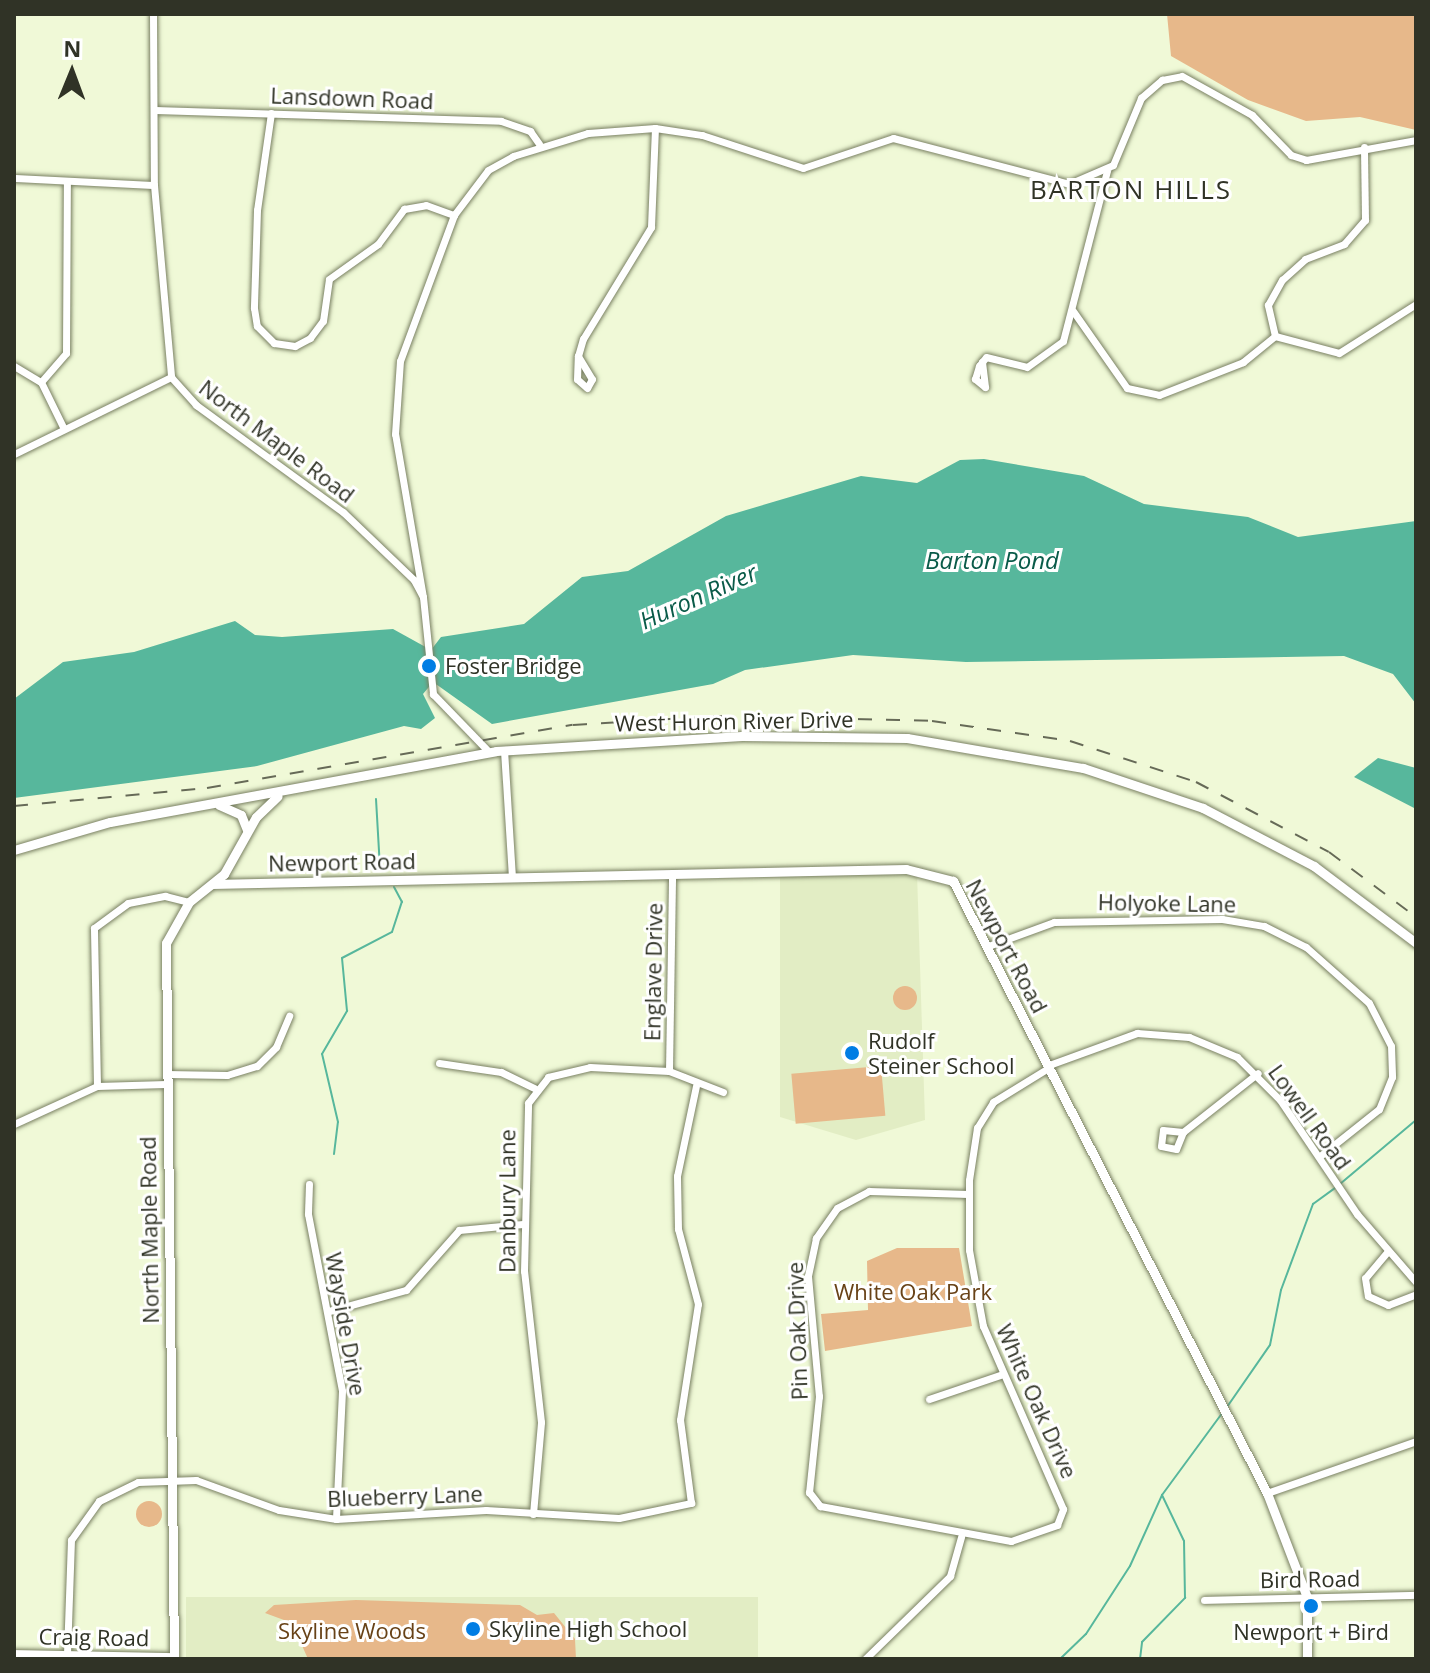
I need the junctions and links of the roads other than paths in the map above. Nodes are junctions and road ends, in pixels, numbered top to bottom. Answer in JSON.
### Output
{"nodes":[{"id":1,"x":153,"y":14,"type":"edge"},
{"id":2,"x":155,"y":110,"type":"junction"},
{"id":3,"x":271,"y":113,"type":"junction"},
{"id":4,"x":655,"y":128,"type":"junction"},
{"id":5,"x":1416,"y":140,"type":"edge"},
{"id":6,"x":539,"y":144,"type":"junction"},
{"id":7,"x":1364,"y":147,"type":"junction"},
{"id":8,"x":1107,"y":171,"type":"junction"},
{"id":9,"x":14,"y":178,"type":"edge"},
{"id":10,"x":67,"y":181,"type":"junction"},
{"id":11,"x":154,"y":185,"type":"junction"},
{"id":12,"x":454,"y":215,"type":"junction"},
{"id":13,"x":1416,"y":304,"type":"edge"},
{"id":14,"x":1073,"y":311,"type":"junction"},
{"id":15,"x":1275,"y":336,"type":"junction"},
{"id":16,"x":578,"y":356,"type":"dead end"},
{"id":17,"x":982,"y":362,"type":"dead end"},
{"id":18,"x":14,"y":366,"type":"edge"},
{"id":19,"x":171,"y":377,"type":"junction"},
{"id":20,"x":41,"y":382,"type":"junction"},
{"id":21,"x":64,"y":429,"type":"junction"},
{"id":22,"x":14,"y":454,"type":"edge"},
{"id":23,"x":423,"y":597,"type":"junction"},
{"id":24,"x":504,"y":750,"type":"junction"},
{"id":25,"x":489,"y":752,"type":"junction"},
{"id":26,"x":281,"y":795,"type":"junction"},
{"id":27,"x":215,"y":804,"type":"junction"},
{"id":28,"x":247,"y":830,"type":"junction"},
{"id":29,"x":14,"y":850,"type":"edge"},
{"id":30,"x":672,"y":873,"type":"junction"},
{"id":31,"x":512,"y":876,"type":"junction"},
{"id":32,"x":212,"y":884,"type":"junction"},
{"id":33,"x":189,"y":902,"type":"junction"},
{"id":34,"x":1416,"y":943,"type":"edge"},
{"id":35,"x":991,"y":945,"type":"junction"},
{"id":36,"x":289,"y":1016,"type":"dead end"},
{"id":37,"x":439,"y":1063,"type":"dead end"},
{"id":38,"x":1049,"y":1066,"type":"junction"},
{"id":39,"x":669,"y":1071,"type":"junction"},
{"id":40,"x":1258,"y":1073,"type":"junction"},
{"id":41,"x":166,"y":1079,"type":"junction"},
{"id":42,"x":97,"y":1086,"type":"junction"},
{"id":43,"x":696,"y":1086,"type":"junction"},
{"id":44,"x":534,"y":1088,"type":"junction"},
{"id":45,"x":723,"y":1092,"type":"dead end"},
{"id":46,"x":14,"y":1124,"type":"edge"},
{"id":47,"x":1183,"y":1132,"type":"dead end"},
{"id":48,"x":1320,"y":1156,"type":"junction"},
{"id":49,"x":309,"y":1184,"type":"dead end"},
{"id":50,"x":968,"y":1194,"type":"junction"},
{"id":51,"x":523,"y":1224,"type":"junction"},
{"id":52,"x":1388,"y":1251,"type":"junction"},
{"id":53,"x":1416,"y":1282,"type":"edge"},
{"id":54,"x":1416,"y":1294,"type":"edge"},
{"id":55,"x":329,"y":1311,"type":"junction"},
{"id":56,"x":1000,"y":1375,"type":"junction"},
{"id":57,"x":929,"y":1399,"type":"dead end"},
{"id":58,"x":1416,"y":1441,"type":"edge"},
{"id":59,"x":171,"y":1479,"type":"junction"},
{"id":60,"x":1267,"y":1493,"type":"junction"},
{"id":61,"x":533,"y":1514,"type":"junction"},
{"id":62,"x":336,"y":1519,"type":"junction"},
{"id":63,"x":961,"y":1537,"type":"junction"},
{"id":64,"x":1416,"y":1595,"type":"edge"},
{"id":65,"x":1307,"y":1597,"type":"junction"},
{"id":66,"x":1204,"y":1600,"type":"dead end"},
{"id":67,"x":14,"y":1653,"type":"edge"},
{"id":68,"x":67,"y":1654,"type":"junction"},
{"id":69,"x":174,"y":1658,"type":"edge"},
{"id":70,"x":865,"y":1659,"type":"edge"},
{"id":71,"x":1307,"y":1659,"type":"edge"}],
"edges":[{"from":1,"to":2,"type":"street","name":"North Maple Road"},
{"from":2,"to":3,"type":"street","name":"Lansdown Road"},
{"from":2,"to":11,"type":"street","name":"North Maple Road"},
{"from":3,"to":6,"type":"street","name":"Lansdown Road"},
{"from":3,"to":12,"type":"street"},
{"from":4,"to":6,"type":"street"},
{"from":4,"to":8,"type":"street"},
{"from":4,"to":16,"type":"street"},
{"from":5,"to":7,"type":"street"},
{"from":6,"to":12,"type":"street"},
{"from":7,"to":8,"type":"street"},
{"from":7,"to":15,"type":"street"},
{"from":8,"to":14,"type":"street"},
{"from":9,"to":10,"type":"street"},
{"from":10,"to":11,"type":"street"},
{"from":10,"to":20,"type":"street"},
{"from":11,"to":19,"type":"street","name":"North Maple Road"},
{"from":12,"to":23,"type":"street"},
{"from":13,"to":15,"type":"street"},
{"from":14,"to":15,"type":"street"},
{"from":14,"to":17,"type":"street"},
{"from":18,"to":20,"type":"street"},
{"from":19,"to":21,"type":"street"},
{"from":19,"to":23,"type":"street","name":"North Maple Road"},
{"from":20,"to":21,"type":"street"},
{"from":21,"to":22,"type":"street"},
{"from":23,"to":25,"type":"street"},
{"from":24,"to":25,"type":"street","name":"West Huron River Drive"},
{"from":24,"to":31,"type":"street"},
{"from":24,"to":34,"type":"street","name":"West Huron River Drive"},
{"from":25,"to":26,"type":"street","name":"West Huron River Drive"},
{"from":26,"to":27,"type":"street","name":"West Huron River Drive"},
{"from":26,"to":28,"type":"street","name":"North Maple Road"},
{"from":27,"to":28,"type":"street"},
{"from":27,"to":29,"type":"street","name":"West Huron River Drive"},
{"from":28,"to":32,"type":"street","name":"North Maple Road"},
{"from":30,"to":31,"type":"street","name":"Newport Road"},
{"from":30,"to":35,"type":"street","name":"Newport Road"},
{"from":30,"to":39,"type":"street","name":"Englave Drive"},
{"from":31,"to":32,"type":"street","name":"Newport Road"},
{"from":32,"to":33,"type":"street","name":"North Maple Road"},
{"from":33,"to":41,"type":"street","name":"North Maple Road"},
{"from":33,"to":42,"type":"street"},
{"from":35,"to":38,"type":"street","name":"Newport Road"},
{"from":35,"to":48,"type":"street","name":"Holyoke Lane"},
{"from":36,"to":41,"type":"street"},
{"from":37,"to":44,"type":"street"},
{"from":38,"to":40,"type":"street","name":"Lowell Road"},
{"from":38,"to":50,"type":"street","name":"White Oak Drive"},
{"from":38,"to":60,"type":"street","name":"Newport Road"},
{"from":39,"to":43,"type":"street"},
{"from":39,"to":44,"type":"street"},
{"from":40,"to":47,"type":"street"},
{"from":40,"to":48,"type":"street","name":"Lowell Road"},
{"from":41,"to":42,"type":"street"},
{"from":41,"to":59,"type":"street","name":"North Maple Road"},
{"from":42,"to":46,"type":"street"},
{"from":43,"to":45,"type":"street"},
{"from":43,"to":61,"type":"street","name":"Blueberry Lane"},
{"from":44,"to":51,"type":"street","name":"Danbury Lane"},
{"from":48,"to":52,"type":"street","name":"Lowell Road"},
{"from":49,"to":55,"type":"street","name":"Wayside Drive"},
{"from":50,"to":56,"type":"street","name":"White Oak Drive"},
{"from":50,"to":63,"type":"street","name":"Pin Oak Drive"},
{"from":51,"to":55,"type":"street"},
{"from":51,"to":61,"type":"street","name":"Danbury Lane"},
{"from":52,"to":53,"type":"street","name":"Lowell Road"},
{"from":52,"to":54,"type":"street"},
{"from":55,"to":62,"type":"street","name":"Wayside Drive"},
{"from":56,"to":57,"type":"street"},
{"from":56,"to":63,"type":"street","name":"White Oak Drive"},
{"from":58,"to":60,"type":"street"},
{"from":59,"to":62,"type":"street","name":"Blueberry Lane"},
{"from":59,"to":68,"type":"street","name":"Blueberry Lane"},
{"from":59,"to":69,"type":"street","name":"North Maple Road"},
{"from":60,"to":65,"type":"street","name":"Newport Road"},
{"from":61,"to":62,"type":"street","name":"Blueberry Lane"},
{"from":63,"to":70,"type":"street"},
{"from":64,"to":65,"type":"street","name":"Bird Road"},
{"from":65,"to":66,"type":"street","name":"Bird Road"},
{"from":65,"to":71,"type":"street","name":"Newport Road"},
{"from":67,"to":68,"type":"street","name":"Craig Road"},
{"from":68,"to":69,"type":"street","name":"Craig Road"}]}
